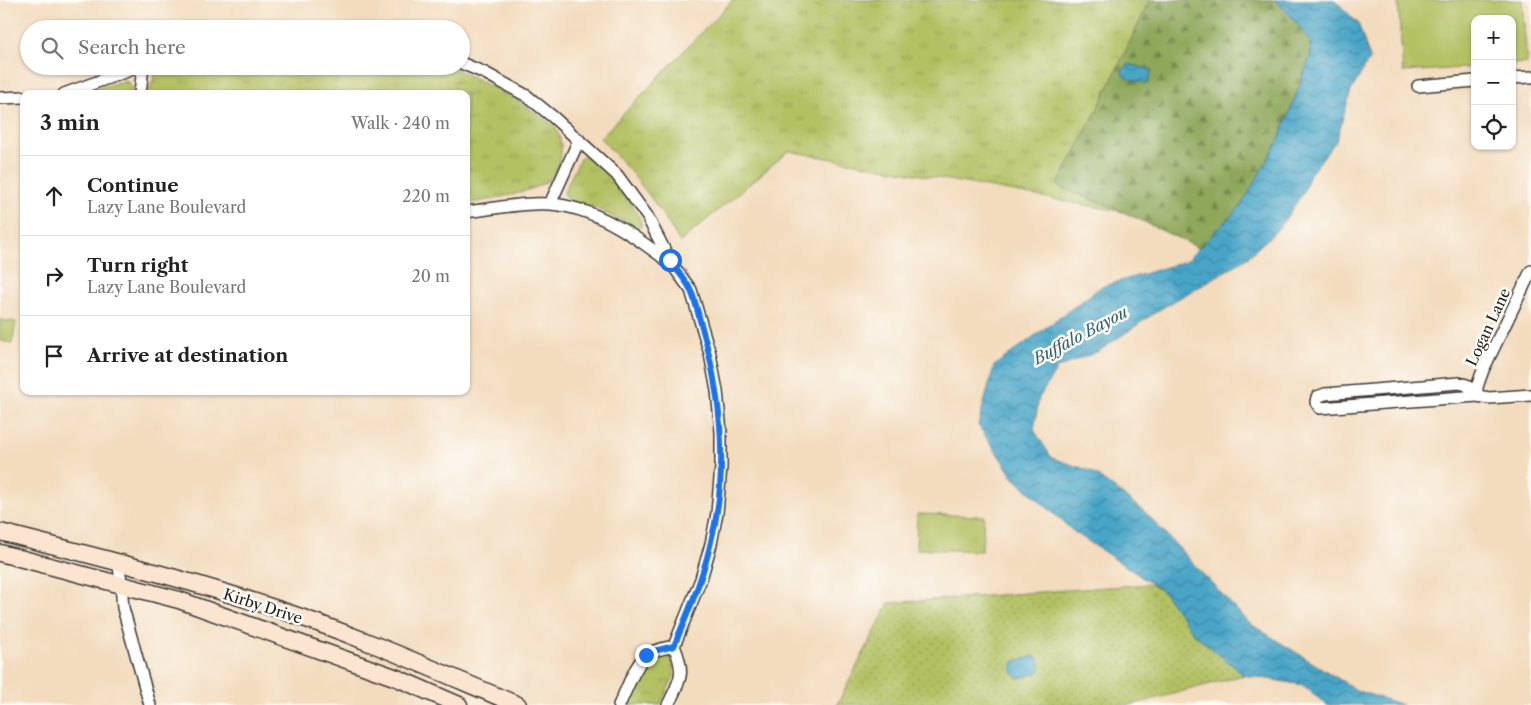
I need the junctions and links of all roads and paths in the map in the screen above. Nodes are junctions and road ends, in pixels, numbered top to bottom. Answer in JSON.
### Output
{"nodes":[{"id":1,"x":470,"y":67,"type":"edge"},
{"id":2,"x":117,"y":75,"type":"edge"},
{"id":3,"x":141,"y":75,"type":"edge"},
{"id":4,"x":1531,"y":77,"type":"edge"},
{"id":5,"x":1516,"y":78,"type":"edge"},
{"id":6,"x":1471,"y":81,"type":"edge"},
{"id":7,"x":1418,"y":86,"type":"dead end"},
{"id":8,"x":75,"y":90,"type":"edge"},
{"id":9,"x":140,"y":90,"type":"edge"},
{"id":10,"x":20,"y":97,"type":"edge"},
{"id":11,"x":0,"y":98,"type":"edge"},
{"id":12,"x":579,"y":140,"type":"junction"},
{"id":13,"x":550,"y":204,"type":"junction"},
{"id":14,"x":470,"y":211,"type":"edge"},
{"id":15,"x":671,"y":262,"type":"junction"},
{"id":16,"x":1531,"y":271,"type":"edge"},
{"id":17,"x":1379,"y":390,"type":"junction"},
{"id":18,"x":1531,"y":395,"type":"edge"},
{"id":19,"x":1477,"y":396,"type":"junction"},
{"id":20,"x":1379,"y":404,"type":"junction"},
{"id":21,"x":0,"y":532,"type":"edge"},
{"id":22,"x":0,"y":552,"type":"edge"},
{"id":23,"x":119,"y":563,"type":"junction"},
{"id":24,"x":119,"y":584,"type":"junction"},
{"id":25,"x":674,"y":646,"type":"junction"},
{"id":26,"x":150,"y":705,"type":"edge"},
{"id":27,"x":459,"y":705,"type":"edge"},
{"id":28,"x":518,"y":705,"type":"edge"},
{"id":29,"x":619,"y":705,"type":"edge"},
{"id":30,"x":668,"y":705,"type":"edge"}],
"edges":[{"from":1,"to":12,"type":"street"},
{"from":2,"to":8,"type":"street"},
{"from":3,"to":9,"type":"street"},
{"from":4,"to":5,"type":"street"},
{"from":6,"to":7,"type":"street"},
{"from":10,"to":11,"type":"street"},
{"from":12,"to":13,"type":"street"},
{"from":12,"to":15,"type":"street"},
{"from":13,"to":14,"type":"street"},
{"from":13,"to":15,"type":"street"},
{"from":15,"to":25,"type":"street"},
{"from":16,"to":19,"type":"street","name":"Logan Lane"},
{"from":17,"to":19,"type":"street"},
{"from":17,"to":20,"type":"street"},
{"from":17,"to":20,"type":"street"},
{"from":18,"to":19,"type":"street"},
{"from":19,"to":20,"type":"street"},
{"from":21,"to":23,"type":"main road","name":"Kirby Drive"},
{"from":22,"to":24,"type":"main road","name":"Kirby Drive"},
{"from":23,"to":24,"type":"street"},
{"from":23,"to":28,"type":"main road","name":"Kirby Drive"},
{"from":24,"to":26,"type":"street"},
{"from":24,"to":27,"type":"main road","name":"Kirby Drive"},
{"from":25,"to":29,"type":"street"},
{"from":25,"to":30,"type":"street"}]}
